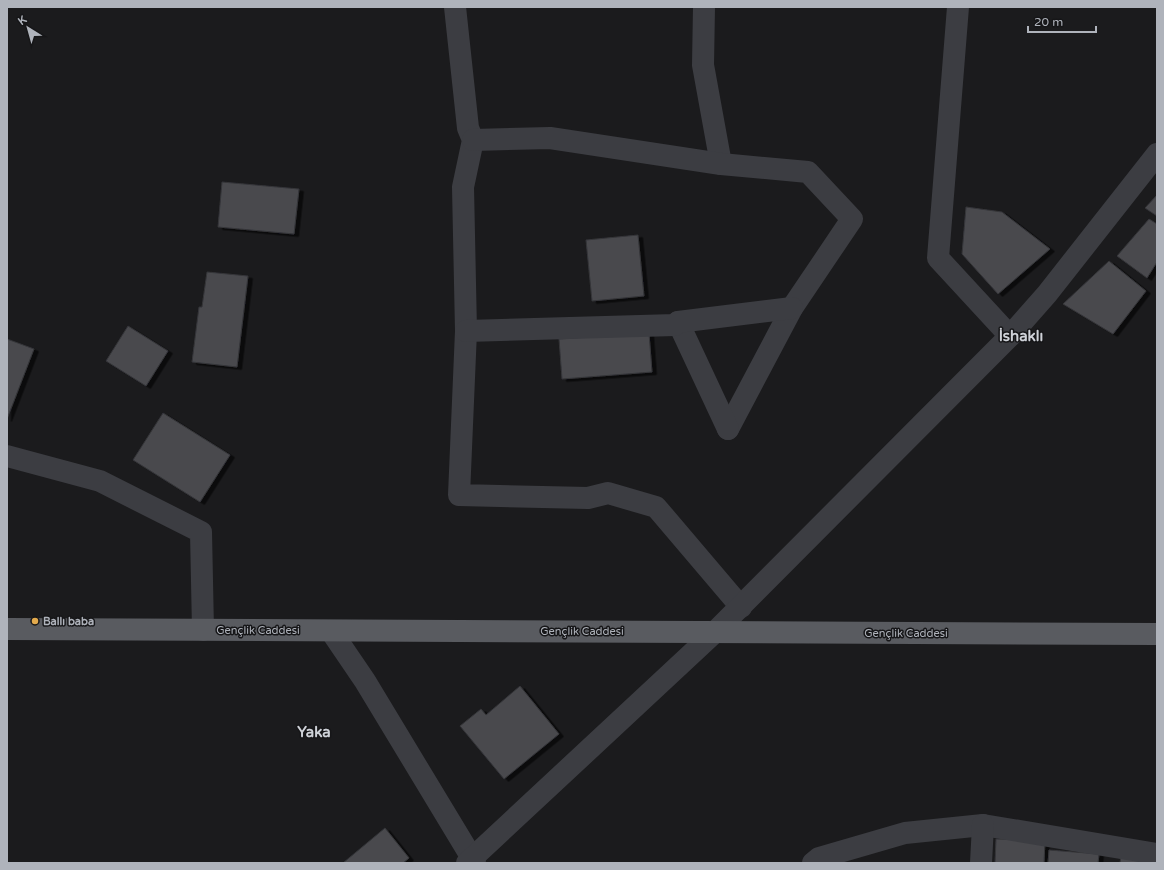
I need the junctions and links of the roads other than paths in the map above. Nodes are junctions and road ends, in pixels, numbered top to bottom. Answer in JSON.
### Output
{"nodes":[{"id":1,"x":455,"y":7,"type":"edge"},
{"id":2,"x":704,"y":7,"type":"edge"},
{"id":3,"x":958,"y":7,"type":"edge"},
{"id":4,"x":473,"y":140,"type":"junction"},
{"id":5,"x":1157,"y":156,"type":"edge"},
{"id":6,"x":721,"y":164,"type":"junction"},
{"id":7,"x":792,"y":308,"type":"junction"},
{"id":8,"x":678,"y":322,"type":"junction"},
{"id":9,"x":466,"y":331,"type":"junction"},
{"id":10,"x":1010,"y":336,"type":"junction"},
{"id":11,"x":7,"y":456,"type":"edge"},
{"id":12,"x":741,"y":606,"type":"junction"},
{"id":13,"x":7,"y":629,"type":"edge"},
{"id":14,"x":203,"y":630,"type":"junction"},
{"id":15,"x":331,"y":630,"type":"junction"},
{"id":16,"x":715,"y":632,"type":"junction"},
{"id":17,"x":1157,"y":634,"type":"edge"},
{"id":18,"x":983,"y":825,"type":"junction"},
{"id":19,"x":1157,"y":854,"type":"edge"},
{"id":20,"x":472,"y":862,"type":"edge"},
{"id":21,"x":813,"y":863,"type":"edge"},
{"id":22,"x":981,"y":863,"type":"edge"}],
"edges":[{"from":1,"to":4,"type":"street"},
{"from":2,"to":6,"type":"street"},
{"from":3,"to":10,"type":"street"},
{"from":4,"to":6,"type":"street"},
{"from":4,"to":9,"type":"street"},
{"from":5,"to":10,"type":"street"},
{"from":6,"to":7,"type":"street"},
{"from":7,"to":8,"type":"street"},
{"from":7,"to":8,"type":"street"},
{"from":8,"to":9,"type":"street"},
{"from":9,"to":12,"type":"street"},
{"from":10,"to":12,"type":"street"},
{"from":11,"to":14,"type":"street"},
{"from":12,"to":16,"type":"street"},
{"from":13,"to":14,"type":"main road","name":"Gençlik Caddesi"},
{"from":14,"to":15,"type":"main road","name":"Gençlik Caddesi"},
{"from":15,"to":16,"type":"main road","name":"Gençlik Caddesi"},
{"from":15,"to":20,"type":"street"},
{"from":16,"to":17,"type":"main road","name":"Gençlik Caddesi"},
{"from":16,"to":20,"type":"street"},
{"from":18,"to":19,"type":"street"},
{"from":18,"to":21,"type":"street"},
{"from":18,"to":22,"type":"street"}]}
